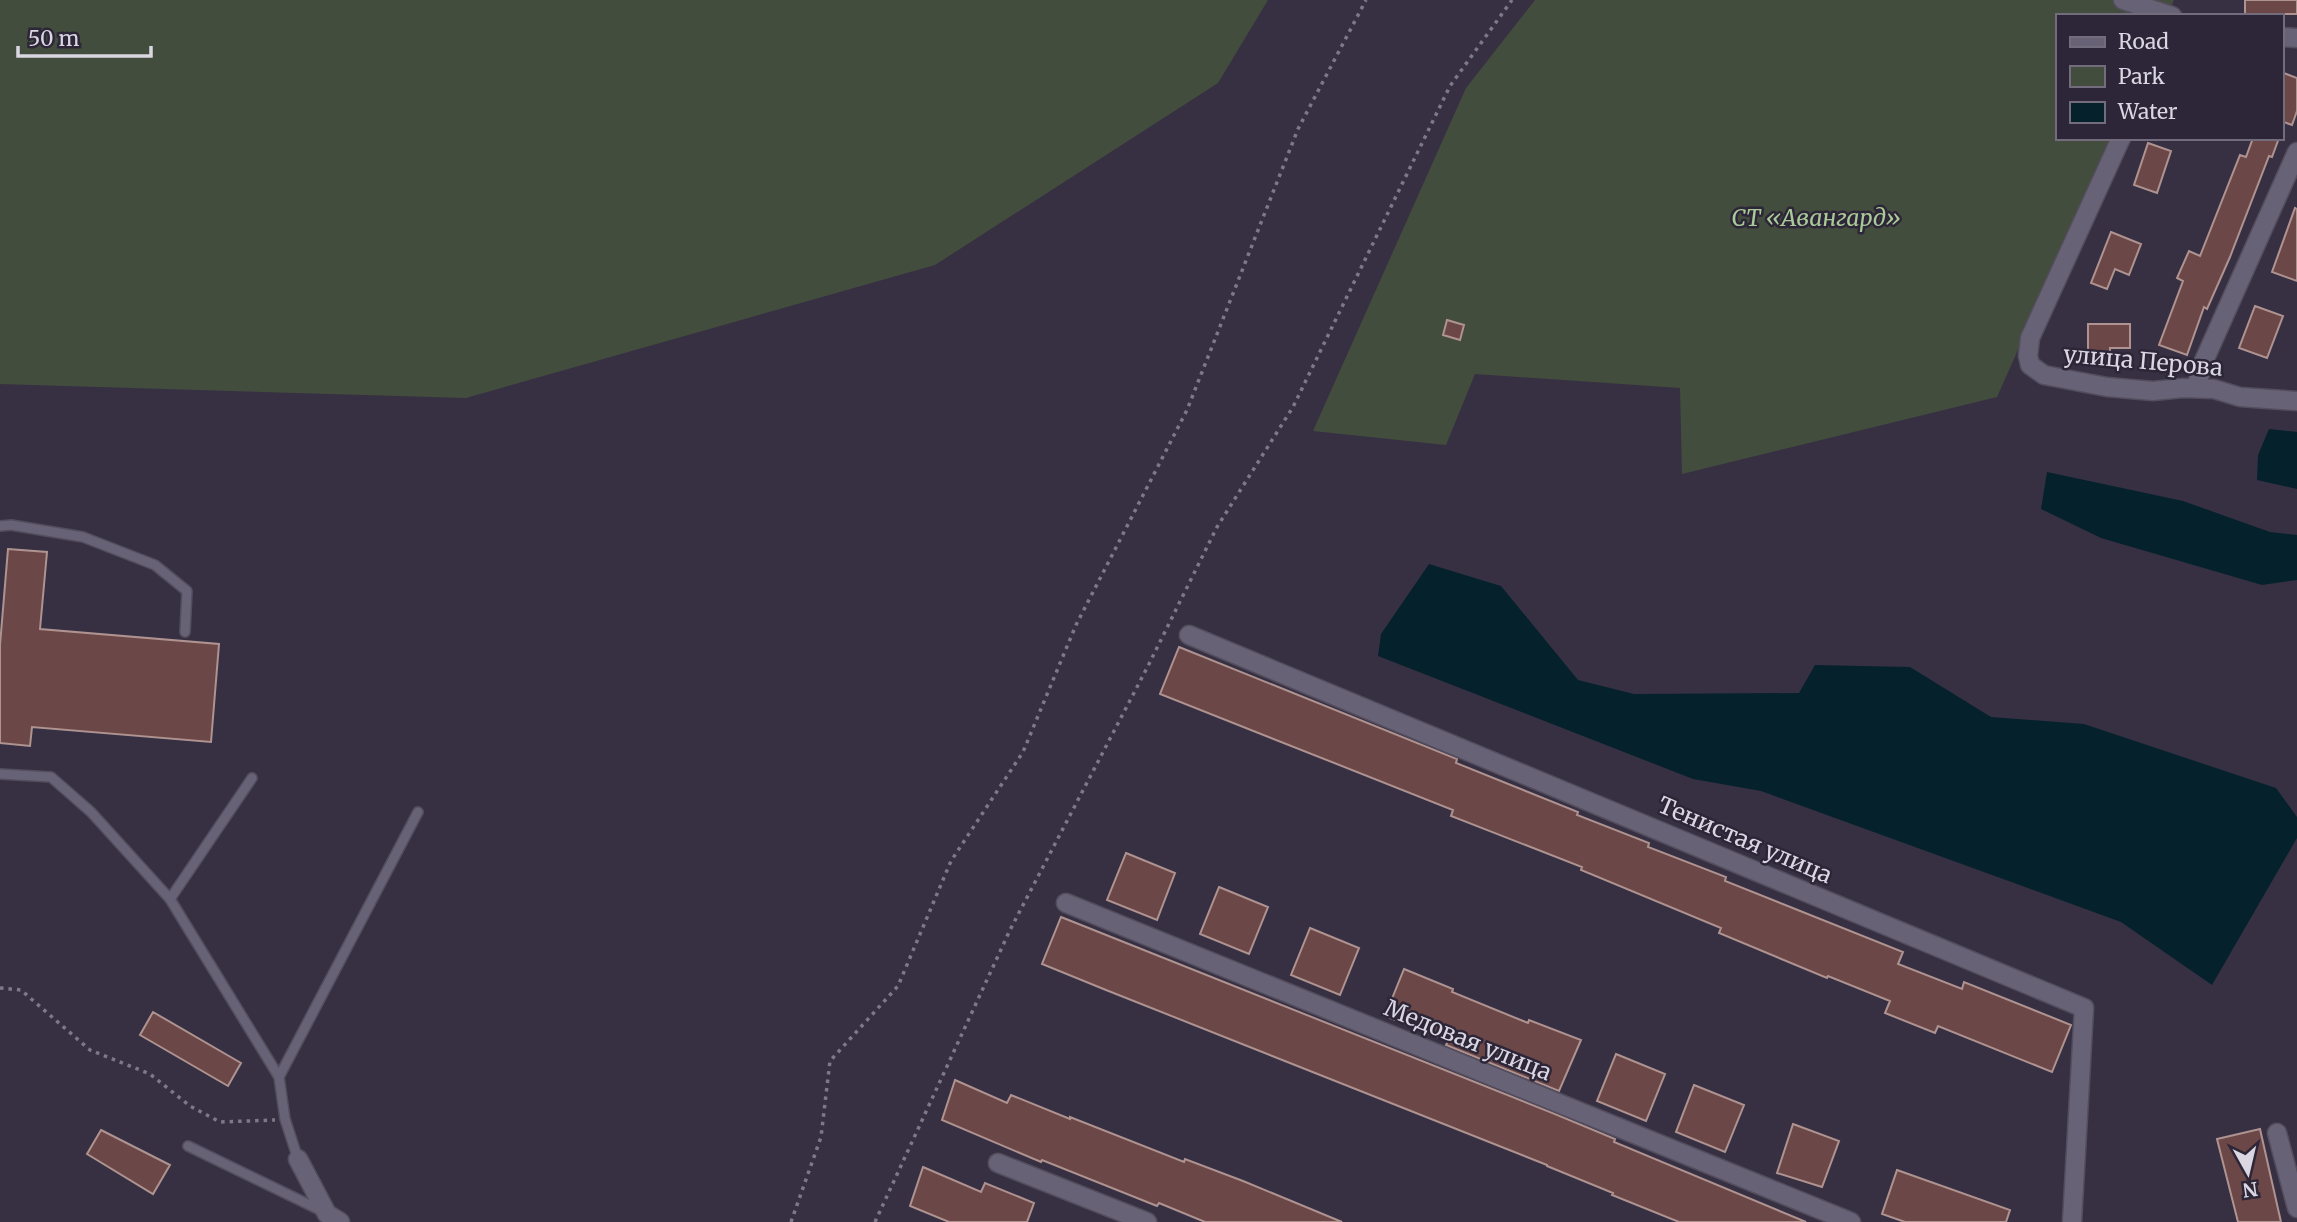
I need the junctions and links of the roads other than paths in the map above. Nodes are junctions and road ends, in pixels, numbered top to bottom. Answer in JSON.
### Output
{"nodes":[{"id":1,"x":2123,"y":0,"type":"edge"},
{"id":2,"x":2166,"y":14,"type":"edge"},
{"id":3,"x":2120,"y":140,"type":"edge"},
{"id":4,"x":2297,"y":152,"type":"edge"},
{"id":5,"x":2196,"y":388,"type":"junction"},
{"id":6,"x":2297,"y":401,"type":"edge"},
{"id":7,"x":0,"y":526,"type":"edge"},
{"id":8,"x":185,"y":632,"type":"dead end"},
{"id":9,"x":1189,"y":635,"type":"dead end"},
{"id":10,"x":0,"y":774,"type":"edge"},
{"id":11,"x":252,"y":778,"type":"dead end"},
{"id":12,"x":418,"y":812,"type":"dead end"},
{"id":13,"x":170,"y":899,"type":"junction"},
{"id":14,"x":1066,"y":903,"type":"dead end"},
{"id":15,"x":279,"y":1077,"type":"junction"},
{"id":16,"x":2277,"y":1133,"type":"dead end"},
{"id":17,"x":188,"y":1146,"type":"dead end"},
{"id":18,"x":298,"y":1159,"type":"joint"},
{"id":19,"x":998,"y":1163,"type":"dead end"},
{"id":20,"x":2297,"y":1208,"type":"edge"},
{"id":21,"x":334,"y":1218,"type":"edge"},
{"id":22,"x":1147,"y":1222,"type":"edge"},
{"id":23,"x":1851,"y":1222,"type":"edge"},
{"id":24,"x":2072,"y":1222,"type":"edge"}],
"edges":[{"from":1,"to":2,"type":"street"},
{"from":3,"to":5,"type":"street","name":"улица Перова"},
{"from":4,"to":5,"type":"street"},
{"from":5,"to":6,"type":"street","name":"улица Перова"},
{"from":7,"to":8,"type":"lane"},
{"from":9,"to":24,"type":"street","name":"Тенистая улица"},
{"from":10,"to":13,"type":"lane"},
{"from":11,"to":13,"type":"lane"},
{"from":12,"to":15,"type":"lane"},
{"from":13,"to":15,"type":"lane"},
{"from":14,"to":23,"type":"street","name":"Медовая улица"},
{"from":15,"to":18,"type":"lane"},
{"from":16,"to":20,"type":"street"},
{"from":17,"to":21,"type":"lane"},
{"from":18,"to":21,"type":"street"},
{"from":19,"to":22,"type":"street"}]}
